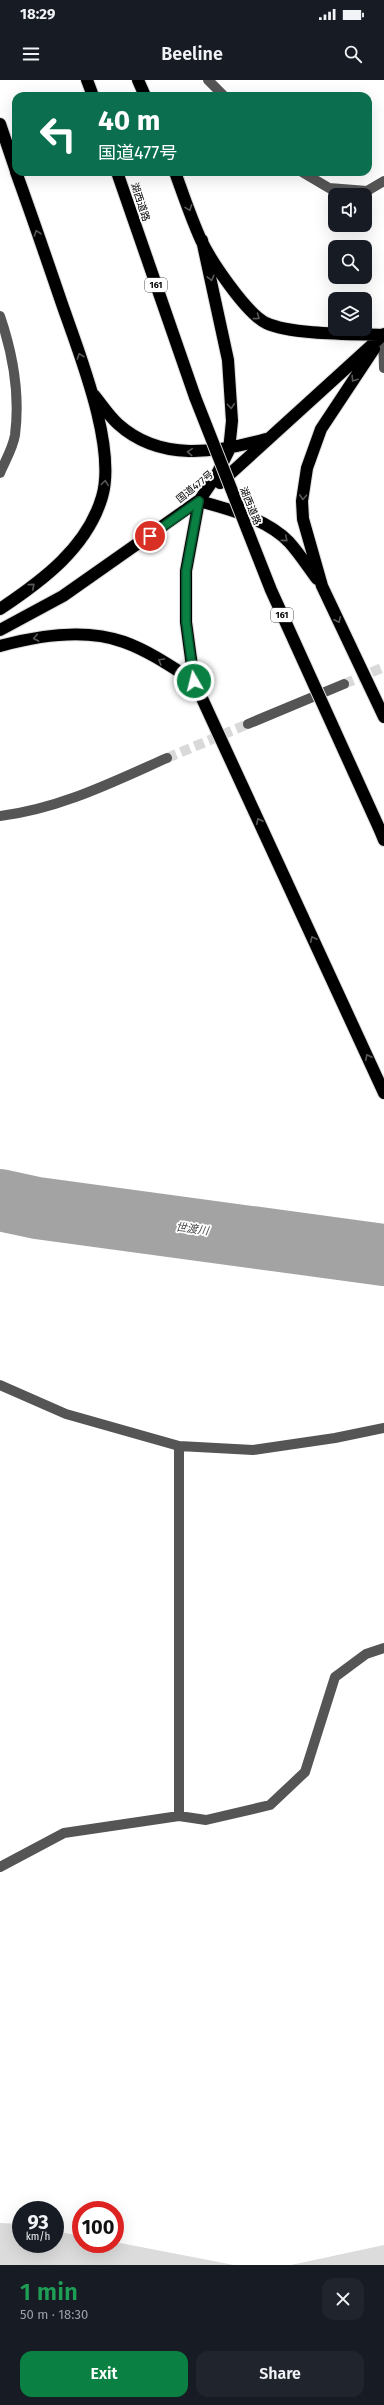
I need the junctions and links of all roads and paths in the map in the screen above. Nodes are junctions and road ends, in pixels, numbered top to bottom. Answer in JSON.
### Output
{"nodes":[{"id":1,"x":87,"y":80,"type":"edge"},
{"id":2,"x":138,"y":80,"type":"edge"},
{"id":3,"x":208,"y":80,"type":"edge"},
{"id":4,"x":92,"y":92,"type":"edge"},
{"id":5,"x":143,"y":92,"type":"edge"},
{"id":6,"x":220,"y":92,"type":"edge"},
{"id":7,"x":0,"y":124,"type":"edge"},
{"id":8,"x":12,"y":159,"type":"edge"},
{"id":9,"x":18,"y":176,"type":"edge"},
{"id":10,"x":119,"y":176,"type":"edge"},
{"id":11,"x":177,"y":176,"type":"edge"},
{"id":12,"x":309,"y":176,"type":"edge"},
{"id":13,"x":384,"y":181,"type":"edge"},
{"id":14,"x":202,"y":240,"type":"junction"},
{"id":15,"x":0,"y":316,"type":"edge"},
{"id":16,"x":384,"y":335,"type":"edge"},
{"id":17,"x":384,"y":368,"type":"edge"},
{"id":18,"x":92,"y":393,"type":"junction"},
{"id":19,"x":269,"y":438,"type":"junction"},
{"id":20,"x":229,"y":450,"type":"junction"},
{"id":21,"x":0,"y":473,"type":"edge"},
{"id":22,"x":199,"y":501,"type":"junction"},
{"id":23,"x":322,"y":586,"type":"junction"},
{"id":24,"x":0,"y":609,"type":"edge"},
{"id":25,"x":0,"y":630,"type":"edge"},
{"id":26,"x":0,"y":646,"type":"edge"},
{"id":27,"x":194,"y":681,"type":"junction"},
{"id":28,"x":344,"y":684,"type":"tunnel mouth"},
{"id":29,"x":384,"y":717,"type":"edge"},
{"id":30,"x":248,"y":724,"type":"tunnel mouth"},
{"id":31,"x":167,"y":758,"type":"tunnel mouth"},
{"id":32,"x":0,"y":816,"type":"edge"},
{"id":33,"x":384,"y":840,"type":"edge"},
{"id":34,"x":384,"y":1093,"type":"edge"},
{"id":35,"x":0,"y":1385,"type":"edge"},
{"id":36,"x":384,"y":1428,"type":"edge"},
{"id":37,"x":179,"y":1446,"type":"junction"},
{"id":38,"x":384,"y":1648,"type":"edge"},
{"id":39,"x":179,"y":1816,"type":"junction"},
{"id":40,"x":0,"y":1867,"type":"edge"}],
"edges":[{"from":1,"to":4,"type":"highway"},
{"from":2,"to":5,"type":"highway"},
{"from":3,"to":6,"type":"street"},
{"from":7,"to":8,"type":"highway"},
{"from":18,"to":9,"type":"highway","one_way":true},
{"from":10,"to":33,"type":"highway","name":"湖西道路","number":"161","bridge":true},
{"from":11,"to":14,"type":"highway","one_way":true},
{"from":12,"to":13,"type":"street"},
{"from":14,"to":16,"type":"highway","one_way":true},
{"from":14,"to":20,"type":"highway","one_way":true},
{"from":15,"to":21,"type":"street"},
{"from":16,"to":17,"type":"street"},
{"from":16,"to":19,"type":"highway","name":"国道477号"},
{"from":16,"to":23,"type":"highway","one_way":true},
{"from":20,"to":18,"type":"highway","one_way":true},
{"from":24,"to":18,"type":"highway","one_way":true},
{"from":19,"to":20,"type":"highway"},
{"from":19,"to":22,"type":"highway","name":"国道477号"},
{"from":20,"to":22,"type":"highway"},
{"from":22,"to":23,"type":"highway","one_way":true},
{"from":22,"to":25,"type":"highway","name":"国道477号"},
{"from":22,"to":27,"type":"highway"},
{"from":23,"to":29,"type":"highway","one_way":true},
{"from":27,"to":26,"type":"highway","one_way":true},
{"from":34,"to":27,"type":"highway","one_way":true},
{"from":28,"to":30,"type":"street"},
{"from":31,"to":32,"type":"street"},
{"from":35,"to":37,"type":"street"},
{"from":36,"to":37,"type":"street"},
{"from":37,"to":39,"type":"street"},
{"from":38,"to":39,"type":"street"},
{"from":39,"to":40,"type":"street"}]}
